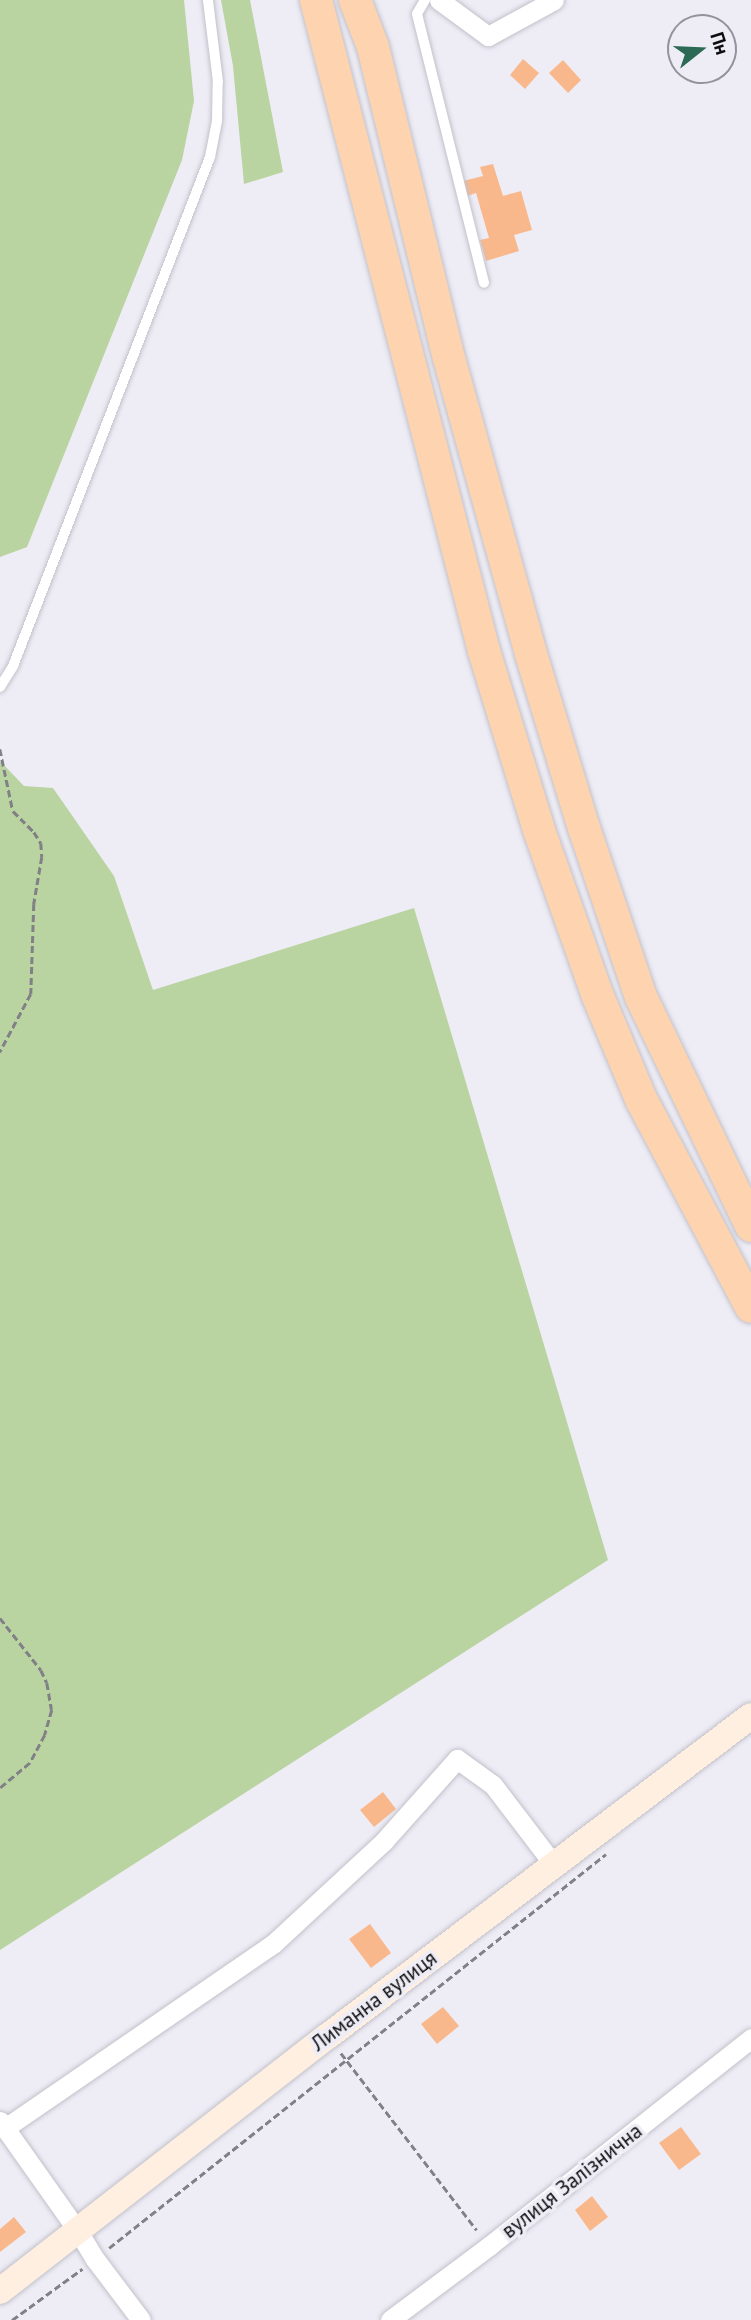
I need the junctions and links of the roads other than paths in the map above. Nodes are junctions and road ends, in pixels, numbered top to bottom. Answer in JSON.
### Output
{"nodes":[{"id":1,"x":208,"y":0,"type":"edge"},
{"id":2,"x":316,"y":0,"type":"edge"},
{"id":3,"x":355,"y":0,"type":"edge"},
{"id":4,"x":425,"y":0,"type":"edge"},
{"id":5,"x":439,"y":0,"type":"edge"},
{"id":6,"x":554,"y":0,"type":"edge"},
{"id":7,"x":484,"y":283,"type":"dead end"},
{"id":8,"x":0,"y":687,"type":"edge"},
{"id":9,"x":751,"y":1226,"type":"edge"},
{"id":10,"x":751,"y":1307,"type":"edge"},
{"id":11,"x":751,"y":1716,"type":"edge"},
{"id":12,"x":554,"y":1865,"type":"junction"},
{"id":13,"x":751,"y":2038,"type":"edge"},
{"id":14,"x":2,"y":2124,"type":"edge"},
{"id":15,"x":79,"y":2231,"type":"junction"},
{"id":16,"x":0,"y":2291,"type":"edge"},
{"id":17,"x":141,"y":2320,"type":"edge"},
{"id":18,"x":390,"y":2320,"type":"edge"}],
"edges":[{"from":1,"to":8,"type":"lane"},
{"from":2,"to":10,"type":"highway"},
{"from":3,"to":9,"type":"highway"},
{"from":4,"to":7,"type":"lane"},
{"from":5,"to":6,"type":"street"},
{"from":11,"to":12,"type":"main road","name":"Лиманна вулиця"},
{"from":12,"to":14,"type":"street"},
{"from":12,"to":15,"type":"main road","name":"Лиманна вулиця"},
{"from":13,"to":18,"type":"street","name":"вулиця Залізнична"},
{"from":14,"to":15,"type":"street"},
{"from":15,"to":16,"type":"main road","name":"Лиманна вулиця"},
{"from":15,"to":17,"type":"street"}]}
